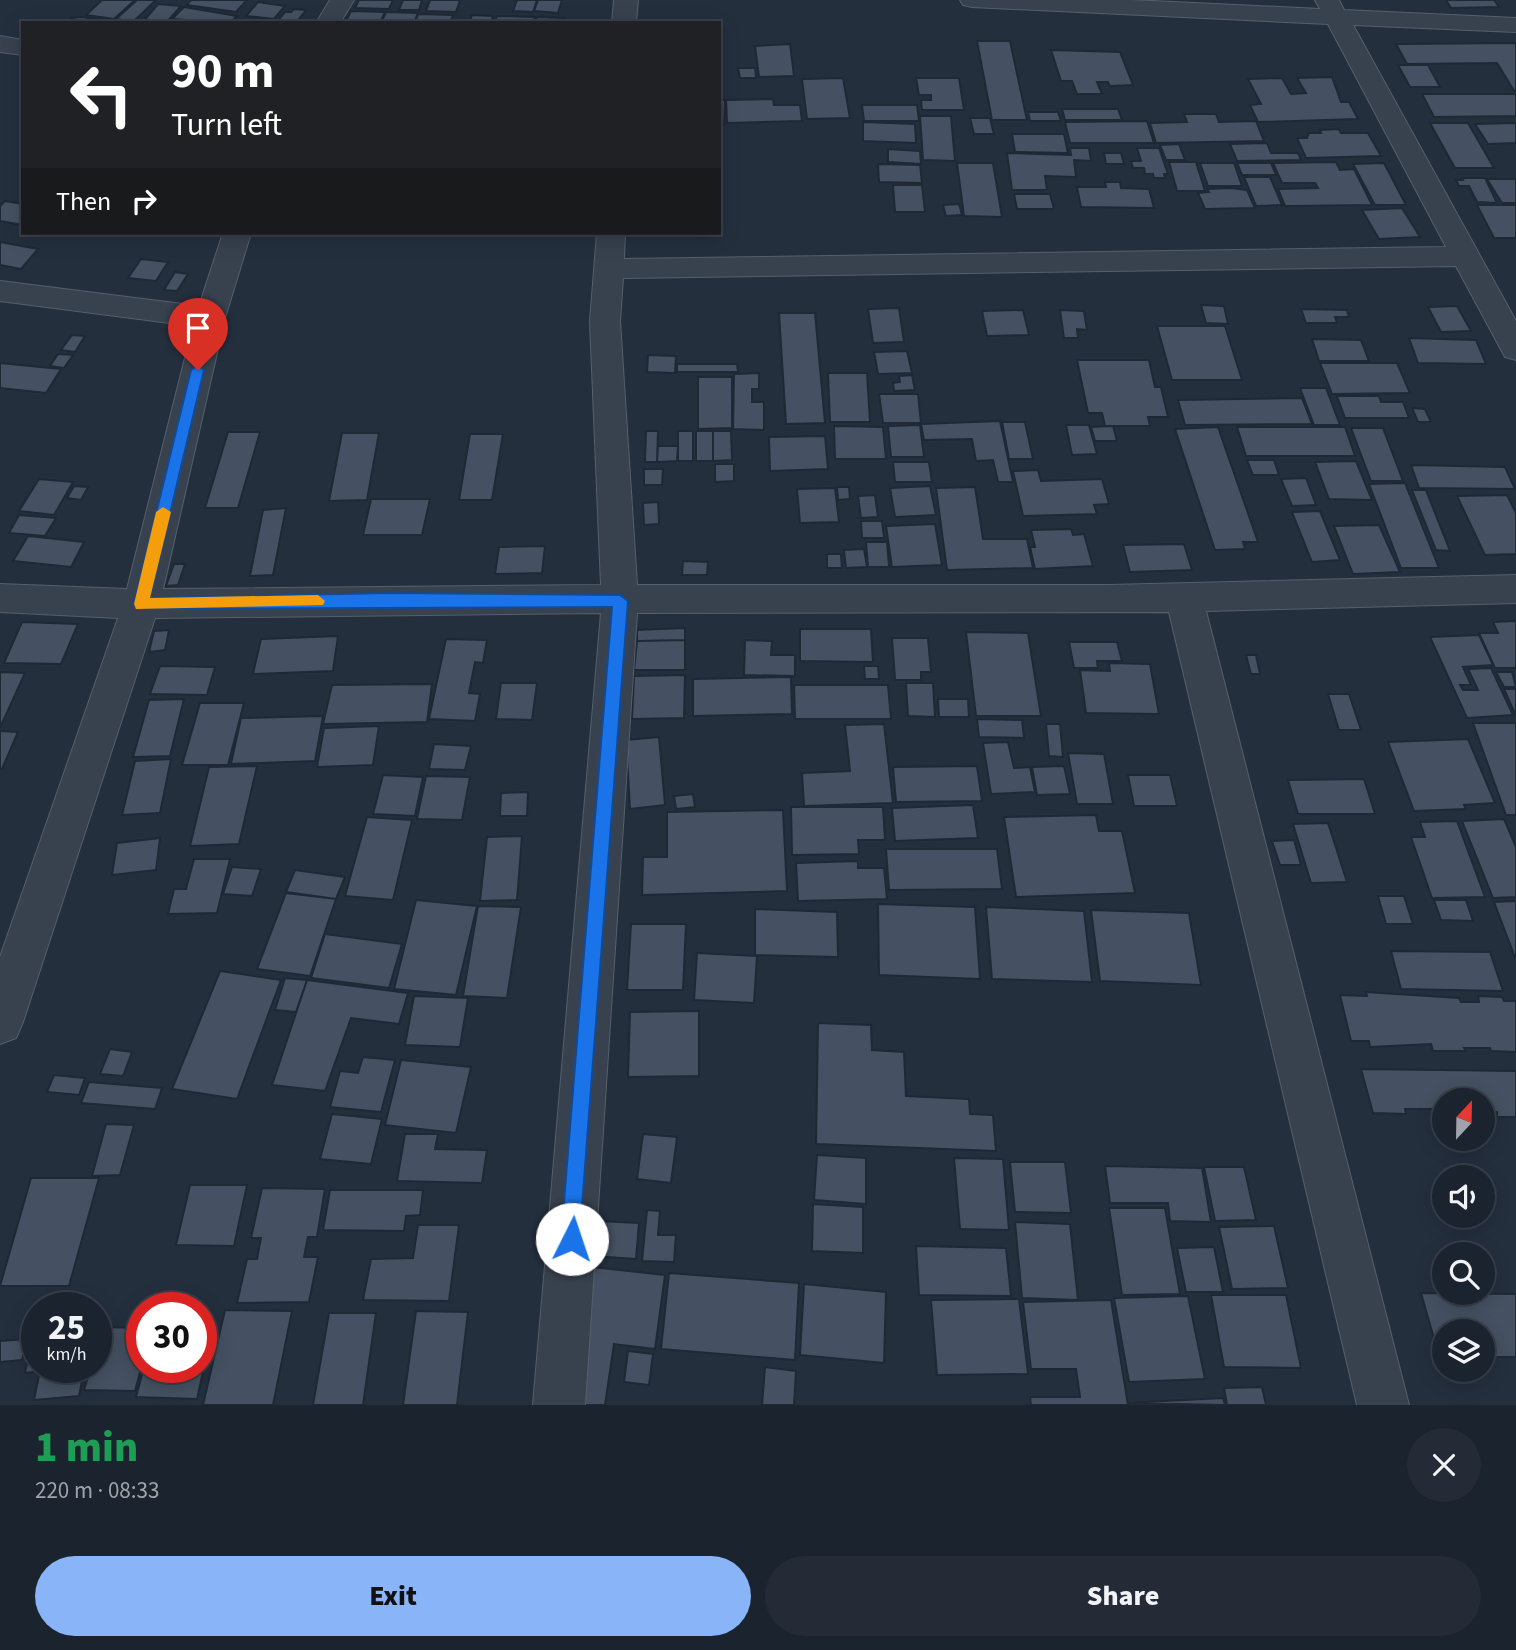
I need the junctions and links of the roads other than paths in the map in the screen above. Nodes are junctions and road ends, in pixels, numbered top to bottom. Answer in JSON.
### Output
{"nodes":[{"id":1,"x":342,"y":0,"type":"edge"},
{"id":2,"x":626,"y":0,"type":"edge"},
{"id":3,"x":972,"y":0,"type":"edge"},
{"id":4,"x":1331,"y":8,"type":"edge"},
{"id":5,"x":329,"y":21,"type":"edge"},
{"id":6,"x":624,"y":21,"type":"edge"},
{"id":7,"x":1516,"y":24,"type":"edge"},
{"id":8,"x":0,"y":44,"type":"edge"},
{"id":9,"x":21,"y":48,"type":"edge"},
{"id":10,"x":236,"y":235,"type":"edge"},
{"id":11,"x":610,"y":251,"type":"edge"},
{"id":12,"x":1466,"y":256,"type":"junction"},
{"id":13,"x":0,"y":291,"type":"edge"},
{"id":14,"x":210,"y":318,"type":"junction"},
{"id":15,"x":1516,"y":349,"type":"edge"},
{"id":16,"x":1516,"y":589,"type":"edge"},
{"id":17,"x":1184,"y":597,"type":"junction"},
{"id":18,"x":0,"y":598,"type":"edge"},
{"id":19,"x":620,"y":601,"type":"junction"},
{"id":20,"x":141,"y":604,"type":"junction"},
{"id":21,"x":0,"y":1022,"type":"edge"},
{"id":22,"x":559,"y":1405,"type":"edge"},
{"id":23,"x":1384,"y":1405,"type":"edge"}],
"edges":[{"from":1,"to":5,"type":"street"},
{"from":2,"to":6,"type":"street"},
{"from":3,"to":4,"type":"street"},
{"from":4,"to":7,"type":"street"},
{"from":4,"to":12,"type":"street"},
{"from":8,"to":9,"type":"street"},
{"from":10,"to":14,"type":"street"},
{"from":11,"to":12,"type":"street"},
{"from":11,"to":19,"type":"street"},
{"from":12,"to":15,"type":"street"},
{"from":13,"to":14,"type":"street"},
{"from":14,"to":20,"type":"street"},
{"from":16,"to":17,"type":"street"},
{"from":17,"to":19,"type":"street"},
{"from":17,"to":23,"type":"street"},
{"from":18,"to":20,"type":"street"},
{"from":19,"to":20,"type":"street"},
{"from":19,"to":22,"type":"street"},
{"from":20,"to":21,"type":"street"}]}
